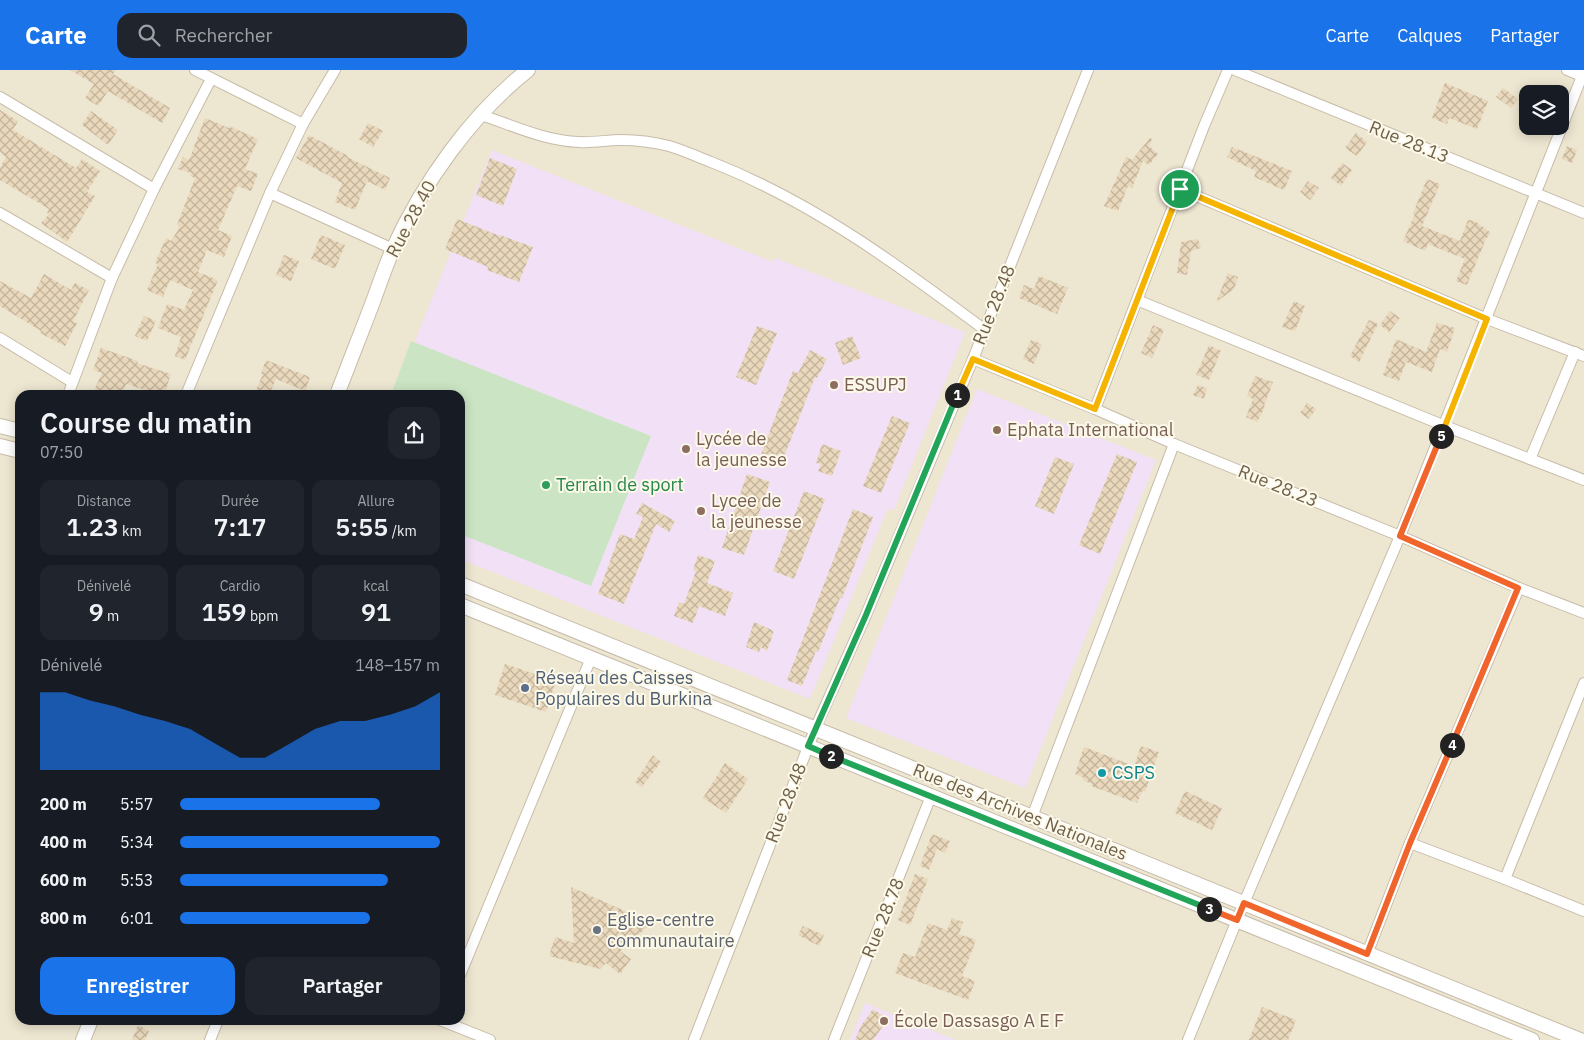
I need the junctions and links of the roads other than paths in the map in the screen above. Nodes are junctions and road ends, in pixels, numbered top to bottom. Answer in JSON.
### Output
{"nodes":[{"id":1,"x":195,"y":70,"type":"edge"},
{"id":2,"x":335,"y":70,"type":"edge"},
{"id":3,"x":528,"y":70,"type":"edge"},
{"id":4,"x":1088,"y":70,"type":"edge"},
{"id":5,"x":1228,"y":70,"type":"edge"},
{"id":6,"x":1235,"y":70,"type":"edge"},
{"id":7,"x":1567,"y":70,"type":"edge"},
{"id":8,"x":1583,"y":75,"type":"edge"},
{"id":9,"x":211,"y":79,"type":"junction"},
{"id":10,"x":0,"y":97,"type":"edge"},
{"id":11,"x":481,"y":115,"type":"junction"},
{"id":12,"x":303,"y":124,"type":"junction"},
{"id":13,"x":154,"y":189,"type":"junction"},
{"id":14,"x":1180,"y":189,"type":"junction"},
{"id":15,"x":270,"y":193,"type":"junction"},
{"id":16,"x":1536,"y":194,"type":"junction"},
{"id":17,"x":0,"y":213,"type":"edge"},
{"id":18,"x":1584,"y":213,"type":"edge"},
{"id":19,"x":393,"y":249,"type":"junction"},
{"id":20,"x":112,"y":278,"type":"junction"},
{"id":21,"x":1137,"y":300,"type":"junction"},
{"id":22,"x":1487,"y":319,"type":"junction"},
{"id":23,"x":984,"y":330,"type":"junction"},
{"id":24,"x":0,"y":338,"type":"edge"},
{"id":25,"x":1579,"y":354,"type":"edge"},
{"id":26,"x":973,"y":359,"type":"junction"},
{"id":27,"x":72,"y":382,"type":"junction"},
{"id":28,"x":70,"y":390,"type":"edge"},
{"id":29,"x":188,"y":390,"type":"edge"},
{"id":30,"x":339,"y":390,"type":"edge"},
{"id":31,"x":1095,"y":409,"type":"junction"},
{"id":32,"x":0,"y":426,"type":"edge"},
{"id":33,"x":1445,"y":426,"type":"junction"},
{"id":34,"x":15,"y":430,"type":"edge"},
{"id":35,"x":1174,"y":444,"type":"junction"},
{"id":36,"x":0,"y":446,"type":"edge"},
{"id":37,"x":15,"y":450,"type":"edge"},
{"id":38,"x":1530,"y":459,"type":"junction"},
{"id":39,"x":1584,"y":480,"type":"edge"},
{"id":40,"x":1400,"y":536,"type":"junction"},
{"id":41,"x":465,"y":586,"type":"edge"},
{"id":42,"x":1518,"y":588,"type":"junction"},
{"id":43,"x":465,"y":607,"type":"edge"},
{"id":44,"x":1584,"y":614,"type":"edge"},
{"id":45,"x":591,"y":658,"type":"junction"},
{"id":46,"x":1584,"y":683,"type":"edge"},
{"id":47,"x":814,"y":729,"type":"junction"},
{"id":48,"x":808,"y":746,"type":"junction"},
{"id":49,"x":932,"y":796,"type":"junction"},
{"id":50,"x":1032,"y":817,"type":"junction"},
{"id":51,"x":1410,"y":843,"type":"junction"},
{"id":52,"x":1505,"y":879,"type":"junction"},
{"id":53,"x":1244,"y":903,"type":"junction"},
{"id":54,"x":1584,"y":910,"type":"edge"},
{"id":55,"x":1237,"y":920,"type":"junction"},
{"id":56,"x":1367,"y":954,"type":"junction"},
{"id":57,"x":465,"y":963,"type":"edge"},
{"id":58,"x":89,"y":1025,"type":"edge"},
{"id":59,"x":216,"y":1025,"type":"edge"},
{"id":60,"x":453,"y":1025,"type":"edge"},
{"id":61,"x":83,"y":1040,"type":"edge"},
{"id":62,"x":210,"y":1040,"type":"edge"},
{"id":63,"x":490,"y":1040,"type":"edge"},
{"id":64,"x":694,"y":1040,"type":"edge"},
{"id":65,"x":834,"y":1040,"type":"edge"},
{"id":66,"x":1188,"y":1040,"type":"edge"},
{"id":67,"x":1532,"y":1040,"type":"edge"},
{"id":68,"x":1580,"y":1040,"type":"edge"}],
"edges":[{"from":1,"to":9,"type":"street"},
{"from":2,"to":12,"type":"street"},
{"from":3,"to":11,"type":"street","name":"Rue 28.40"},
{"from":4,"to":23,"type":"street","name":"Rue 28.48"},
{"from":5,"to":14,"type":"street"},
{"from":6,"to":16,"type":"street","name":"Rue 28.13"},
{"from":7,"to":8,"type":"street"},
{"from":8,"to":16,"type":"street"},
{"from":9,"to":12,"type":"street"},
{"from":9,"to":13,"type":"street"},
{"from":10,"to":13,"type":"street"},
{"from":11,"to":19,"type":"street","name":"Rue 28.40"},
{"from":11,"to":23,"type":"street"},
{"from":12,"to":15,"type":"street"},
{"from":13,"to":20,"type":"street"},
{"from":14,"to":21,"type":"street"},
{"from":14,"to":22,"type":"street"},
{"from":15,"to":19,"type":"street"},
{"from":15,"to":29,"type":"street"},
{"from":16,"to":18,"type":"street","name":"Rue 28.13"},
{"from":16,"to":22,"type":"street"},
{"from":17,"to":20,"type":"street"},
{"from":19,"to":30,"type":"street","name":"Rue 28.40"},
{"from":20,"to":27,"type":"street"},
{"from":21,"to":31,"type":"street"},
{"from":21,"to":33,"type":"street"},
{"from":22,"to":25,"type":"street"},
{"from":22,"to":33,"type":"street"},
{"from":23,"to":26,"type":"street","name":"Rue 28.48"},
{"from":24,"to":27,"type":"street"},
{"from":25,"to":38,"type":"street"},
{"from":26,"to":31,"type":"street","name":"Rue 28.23"},
{"from":26,"to":47,"type":"street","name":"Rue 28.48"},
{"from":27,"to":28,"type":"street"},
{"from":31,"to":35,"type":"street","name":"Rue 28.23"},
{"from":32,"to":34,"type":"street"},
{"from":33,"to":38,"type":"street"},
{"from":33,"to":40,"type":"street"},
{"from":35,"to":40,"type":"street","name":"Rue 28.23"},
{"from":35,"to":50,"type":"street"},
{"from":36,"to":37,"type":"street"},
{"from":38,"to":39,"type":"street"},
{"from":40,"to":42,"type":"street","name":"Rue 28.23"},
{"from":40,"to":53,"type":"street"},
{"from":41,"to":47,"type":"street","name":"Rue des Archives Nationales"},
{"from":42,"to":44,"type":"street","name":"Rue 28.23"},
{"from":42,"to":51,"type":"street"},
{"from":43,"to":45,"type":"street","name":"Rue des Archives Nationales"},
{"from":45,"to":48,"type":"street","name":"Rue des Archives Nationales"},
{"from":45,"to":57,"type":"street"},
{"from":46,"to":52,"type":"street"},
{"from":47,"to":48,"type":"street","name":"Rue 28.48"},
{"from":47,"to":50,"type":"street","name":"Rue des Archives Nationales"},
{"from":48,"to":49,"type":"street","name":"Rue des Archives Nationales"},
{"from":48,"to":64,"type":"street","name":"Rue 28.48"},
{"from":49,"to":55,"type":"street","name":"Rue des Archives Nationales"},
{"from":49,"to":65,"type":"street","name":"Rue 28.78"},
{"from":50,"to":53,"type":"street","name":"Rue des Archives Nationales"},
{"from":51,"to":52,"type":"street"},
{"from":51,"to":56,"type":"street"},
{"from":52,"to":54,"type":"street"},
{"from":53,"to":55,"type":"street"},
{"from":53,"to":56,"type":"street","name":"Rue des Archives Nationales"},
{"from":55,"to":66,"type":"street"},
{"from":55,"to":67,"type":"street","name":"Rue des Archives Nationales"},
{"from":56,"to":68,"type":"street","name":"Rue des Archives Nationales"},
{"from":58,"to":61,"type":"street"},
{"from":59,"to":62,"type":"street"},
{"from":60,"to":63,"type":"street"}]}
